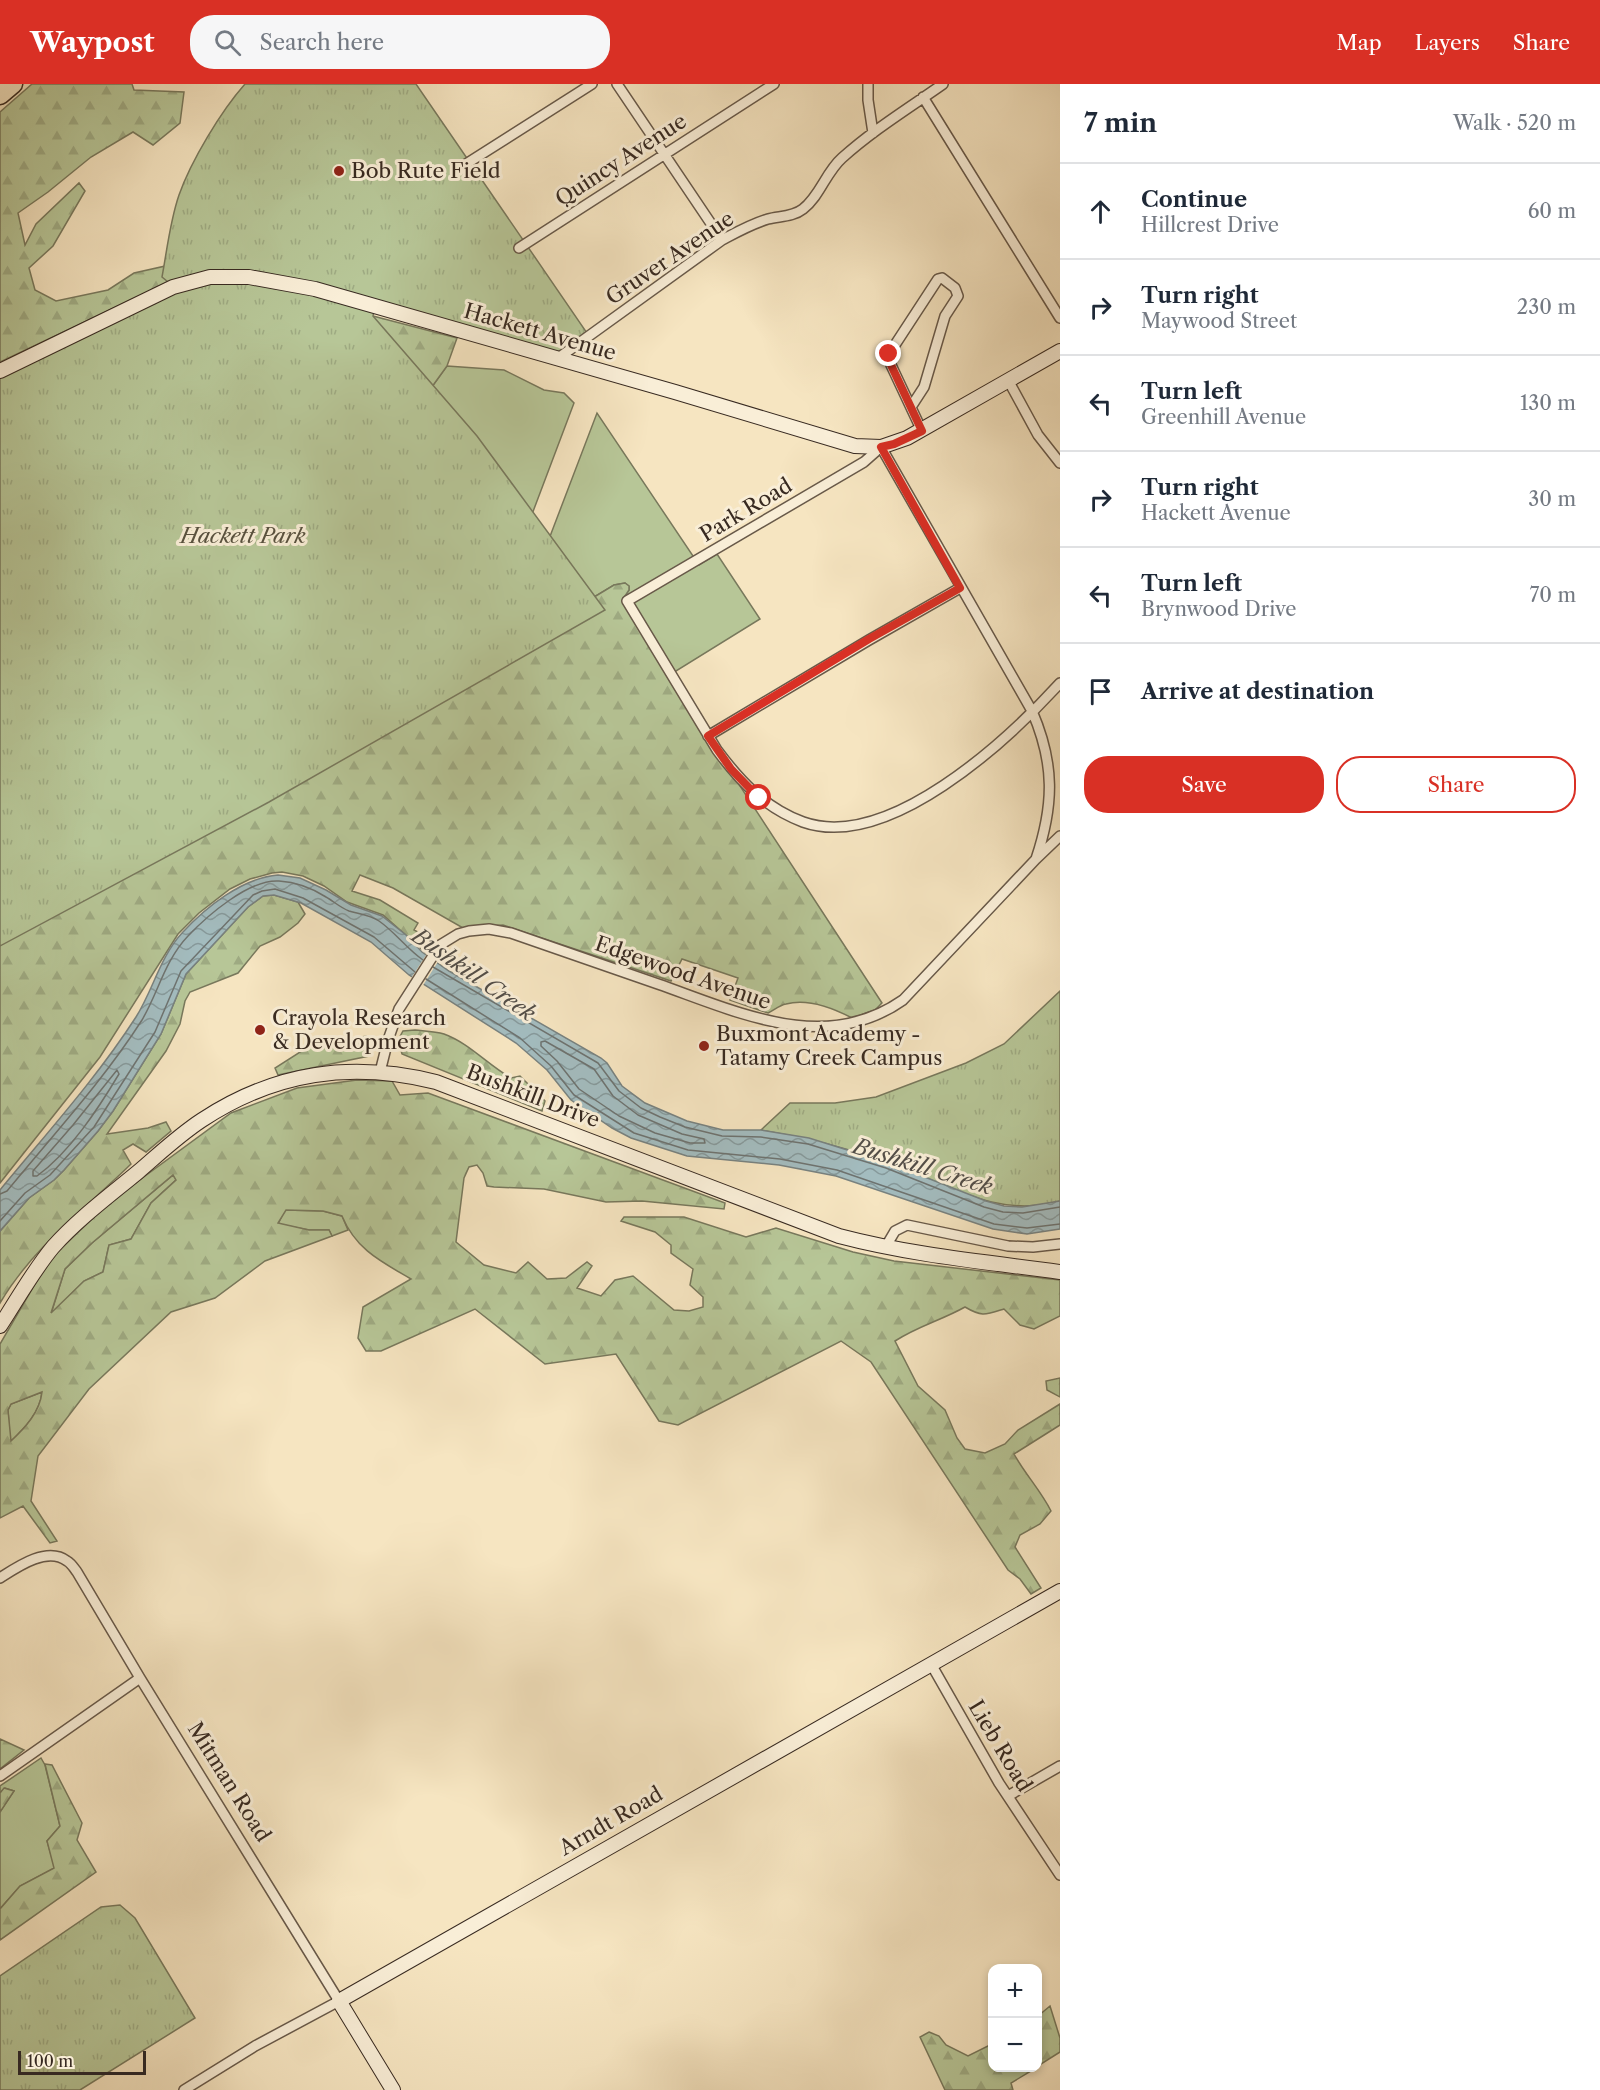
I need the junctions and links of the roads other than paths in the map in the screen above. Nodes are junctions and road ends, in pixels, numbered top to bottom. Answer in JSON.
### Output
{"nodes":[{"id":1,"x":13,"y":84,"type":"edge"},
{"id":2,"x":592,"y":84,"type":"edge"},
{"id":3,"x":617,"y":84,"type":"edge"},
{"id":4,"x":774,"y":84,"type":"edge"},
{"id":5,"x":868,"y":84,"type":"edge"},
{"id":6,"x":943,"y":84,"type":"edge"},
{"id":7,"x":0,"y":95,"type":"edge"},
{"id":8,"x":923,"y":98,"type":"junction"},
{"id":9,"x":873,"y":133,"type":"junction"},
{"id":10,"x":663,"y":154,"type":"junction"},
{"id":11,"x":466,"y":164,"type":"dead end"},
{"id":12,"x":722,"y":240,"type":"junction"},
{"id":13,"x":519,"y":248,"type":"dead end"},
{"id":14,"x":1060,"y":318,"type":"edge"},
{"id":15,"x":1060,"y":351,"type":"edge"},
{"id":16,"x":556,"y":359,"type":"junction"},
{"id":17,"x":0,"y":371,"type":"edge"},
{"id":18,"x":1008,"y":380,"type":"junction"},
{"id":19,"x":911,"y":407,"type":"junction"},
{"id":20,"x":922,"y":431,"type":"junction"},
{"id":21,"x":881,"y":447,"type":"junction"},
{"id":22,"x":1060,"y":463,"type":"edge"},
{"id":23,"x":960,"y":588,"type":"junction"},
{"id":24,"x":1060,"y":683,"type":"edge"},
{"id":25,"x":1032,"y":711,"type":"junction"},
{"id":26,"x":708,"y":736,"type":"junction"},
{"id":27,"x":1060,"y":836,"type":"edge"},
{"id":28,"x":1036,"y":859,"type":"junction"},
{"id":29,"x":380,"y":1071,"type":"junction"},
{"id":30,"x":1060,"y":1244,"type":"edge"},
{"id":31,"x":885,"y":1248,"type":"junction"},
{"id":32,"x":1060,"y":1272,"type":"edge"},
{"id":33,"x":0,"y":1326,"type":"edge"},
{"id":34,"x":0,"y":1578,"type":"edge"},
{"id":35,"x":1060,"y":1591,"type":"edge"},
{"id":36,"x":931,"y":1664,"type":"junction"},
{"id":37,"x":140,"y":1678,"type":"junction"},
{"id":38,"x":1060,"y":1766,"type":"edge"},
{"id":39,"x":0,"y":1776,"type":"edge"},
{"id":40,"x":1008,"y":1796,"type":"junction"},
{"id":41,"x":1060,"y":1875,"type":"edge"},
{"id":42,"x":339,"y":2001,"type":"junction"},
{"id":43,"x":184,"y":2090,"type":"edge"},
{"id":44,"x":393,"y":2090,"type":"edge"}],
"edges":[{"from":1,"to":7,"type":"highway"},
{"from":2,"to":11,"type":"street"},
{"from":3,"to":10,"type":"street"},
{"from":4,"to":10,"type":"street","name":"Quincy Avenue"},
{"from":5,"to":9,"type":"street"},
{"from":6,"to":8,"type":"street","name":"Gruver Avenue"},
{"from":8,"to":9,"type":"street","name":"Gruver Avenue"},
{"from":8,"to":14,"type":"street"},
{"from":9,"to":12,"type":"street","name":"Gruver Avenue"},
{"from":10,"to":12,"type":"street"},
{"from":10,"to":13,"type":"street","name":"Quincy Avenue"},
{"from":12,"to":16,"type":"street","name":"Gruver Avenue"},
{"from":15,"to":18,"type":"main road","name":"Hackett Avenue"},
{"from":16,"to":17,"type":"main road","name":"Hackett Avenue"},
{"from":16,"to":21,"type":"main road","name":"Hackett Avenue"},
{"from":18,"to":20,"type":"main road","name":"Hackett Avenue"},
{"from":18,"to":22,"type":"street"},
{"from":19,"to":19,"type":"street"},
{"from":19,"to":20,"type":"street"},
{"from":20,"to":21,"type":"main road","name":"Hackett Avenue"},
{"from":21,"to":23,"type":"street"},
{"from":21,"to":26,"type":"street","name":"Park Road"},
{"from":23,"to":25,"type":"street"},
{"from":23,"to":26,"type":"street"},
{"from":24,"to":25,"type":"street"},
{"from":25,"to":26,"type":"street"},
{"from":25,"to":28,"type":"street"},
{"from":27,"to":28,"type":"street","name":"Edgewood Avenue"},
{"from":28,"to":29,"type":"street","name":"Edgewood Avenue"},
{"from":29,"to":31,"type":"main road","name":"Bushkill Drive"},
{"from":29,"to":33,"type":"main road","name":"Bushkill Drive"},
{"from":30,"to":31,"type":"street"},
{"from":31,"to":32,"type":"main road","name":"Bushkill Drive"},
{"from":34,"to":37,"type":"street","name":"Mitman Road"},
{"from":35,"to":36,"type":"main road","name":"Arndt Road"},
{"from":36,"to":40,"type":"street","name":"Lieb Road"},
{"from":36,"to":42,"type":"main road","name":"Arndt Road"},
{"from":37,"to":39,"type":"street"},
{"from":37,"to":42,"type":"street","name":"Mitman Road"},
{"from":38,"to":40,"type":"street"},
{"from":40,"to":41,"type":"street","name":"Lieb Road"},
{"from":42,"to":43,"type":"street","name":"Arndt Road"},
{"from":42,"to":44,"type":"main road","name":"Mitman Road"}]}
